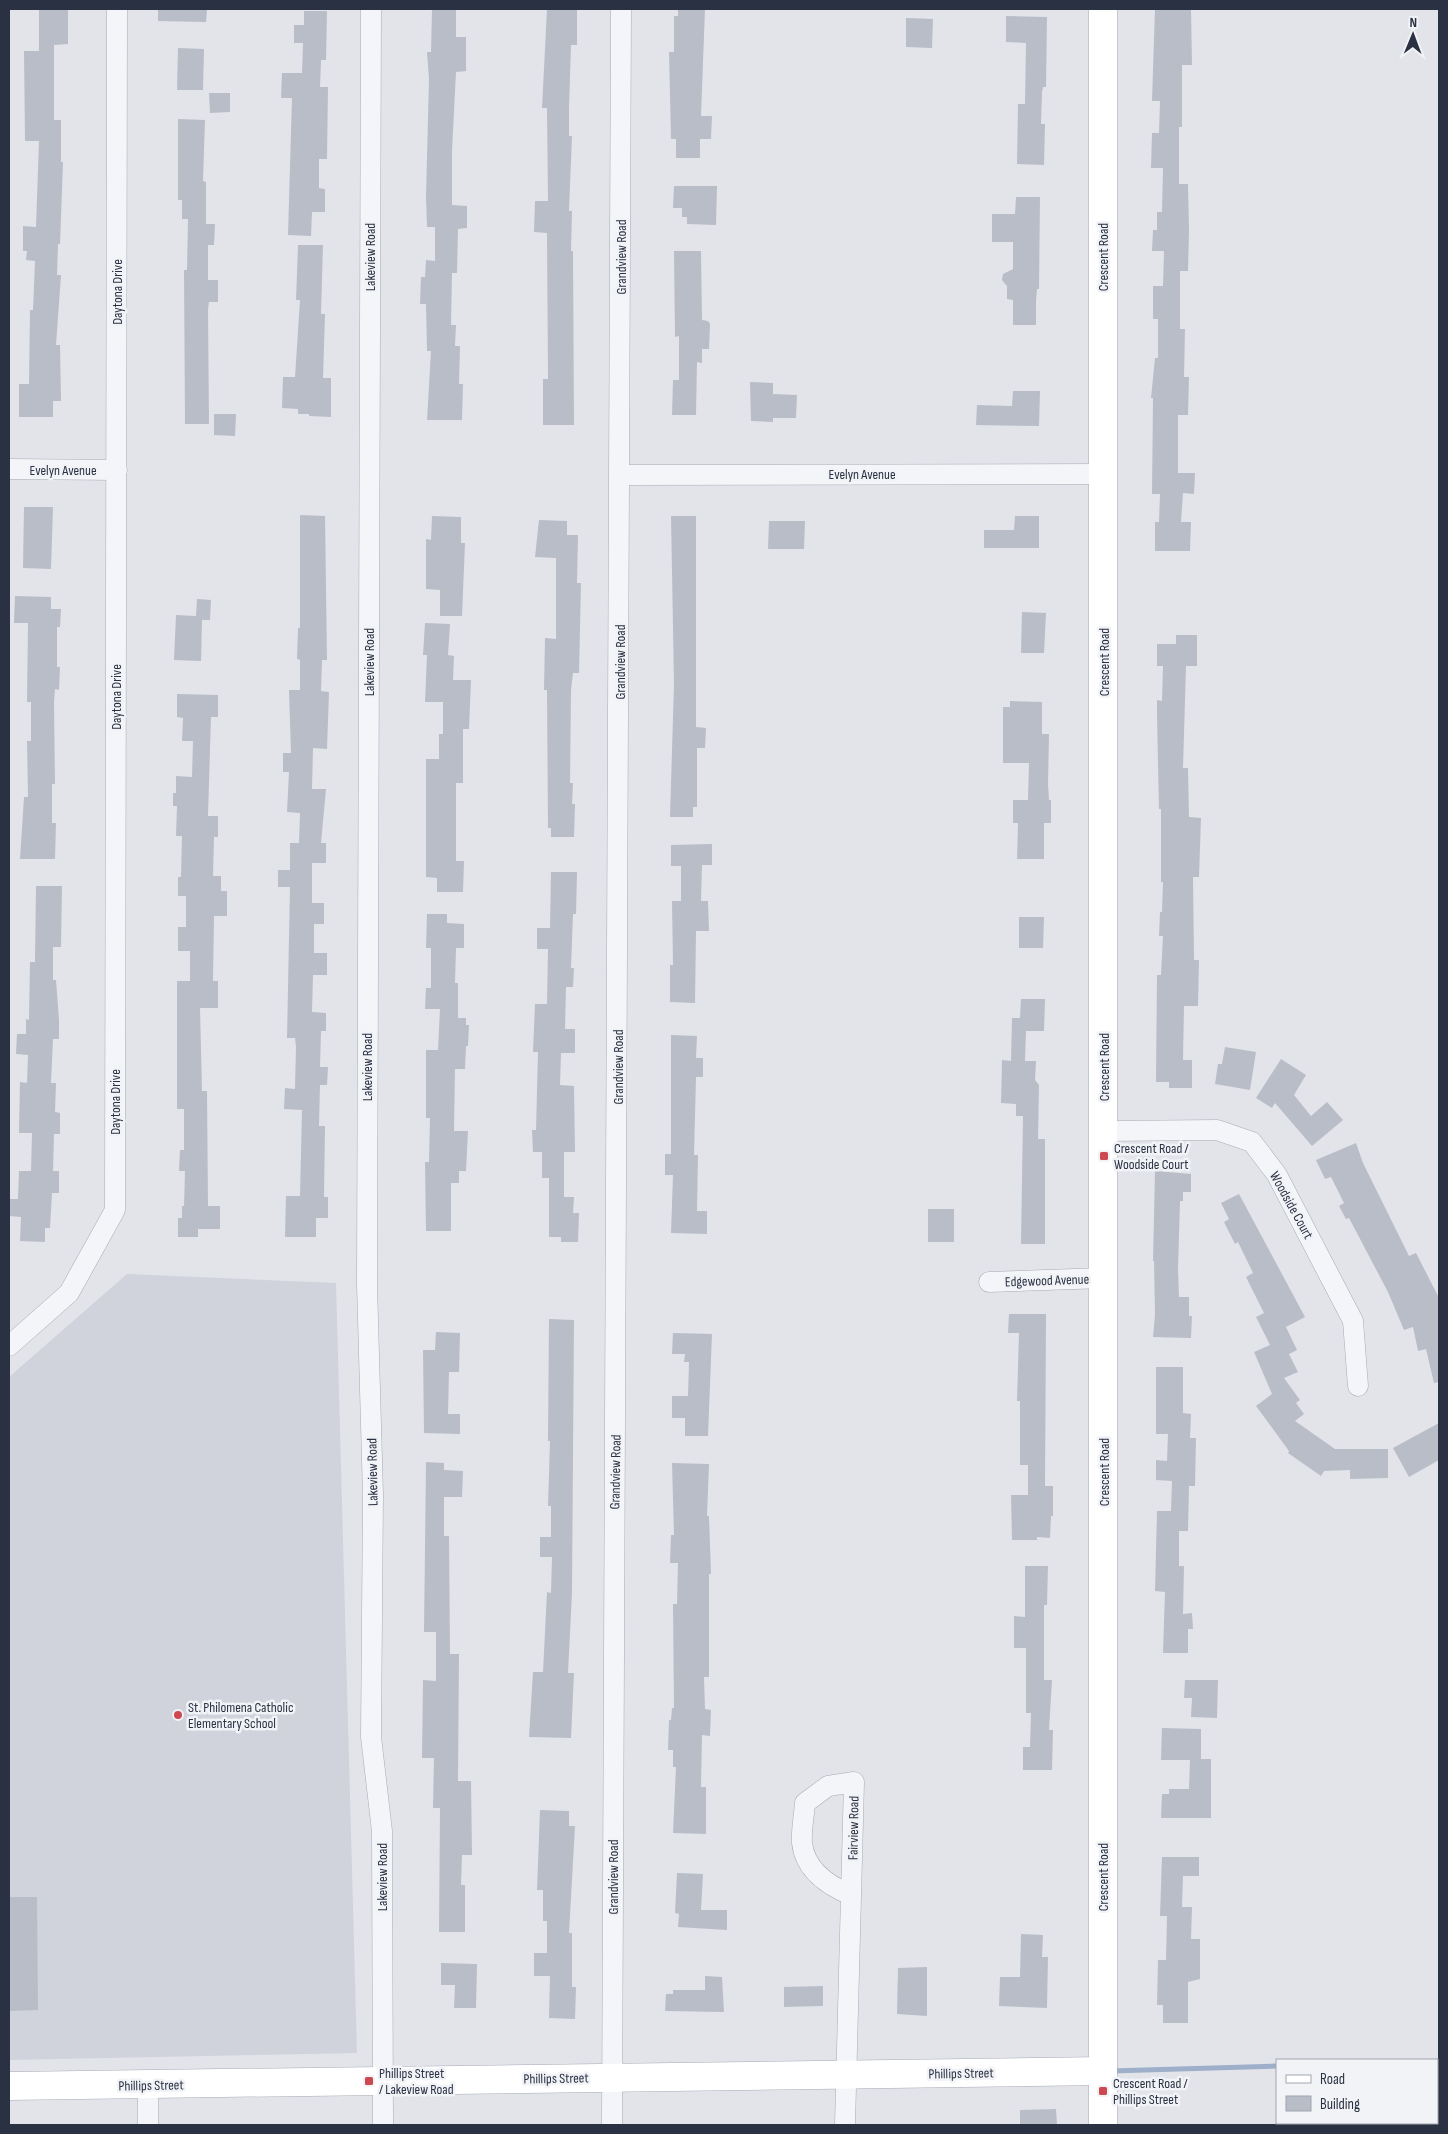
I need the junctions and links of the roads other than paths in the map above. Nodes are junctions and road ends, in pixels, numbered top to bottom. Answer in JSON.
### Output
{"nodes":[{"id":1,"x":117,"y":9,"type":"edge"},
{"id":2,"x":370,"y":9,"type":"edge"},
{"id":3,"x":621,"y":9,"type":"edge"},
{"id":4,"x":1103,"y":9,"type":"edge"},
{"id":5,"x":9,"y":470,"type":"edge"},
{"id":6,"x":117,"y":470,"type":"junction"},
{"id":7,"x":1104,"y":474,"type":"junction"},
{"id":8,"x":621,"y":475,"type":"junction"},
{"id":9,"x":1104,"y":1131,"type":"junction"},
{"id":10,"x":1104,"y":1278,"type":"junction"},
{"id":11,"x":990,"y":1282,"type":"dead end"},
{"id":12,"x":9,"y":1346,"type":"edge"},
{"id":13,"x":1358,"y":1386,"type":"dead end"},
{"id":14,"x":851,"y":1895,"type":"junction"},
{"id":15,"x":1103,"y":2065,"type":"junction"},
{"id":16,"x":846,"y":2074,"type":"junction"},
{"id":17,"x":612,"y":2078,"type":"junction"},
{"id":18,"x":384,"y":2081,"type":"junction"},
{"id":19,"x":148,"y":2085,"type":"junction"},
{"id":20,"x":9,"y":2086,"type":"edge"},
{"id":21,"x":148,"y":2125,"type":"edge"},
{"id":22,"x":383,"y":2125,"type":"edge"},
{"id":23,"x":612,"y":2125,"type":"edge"},
{"id":24,"x":845,"y":2125,"type":"edge"},
{"id":25,"x":1103,"y":2125,"type":"edge"}],
"edges":[{"from":1,"to":6,"type":"street","name":"Daytona Drive"},
{"from":2,"to":18,"type":"street","name":"Lakeview Road"},
{"from":3,"to":8,"type":"street","name":"Grandview Road"},
{"from":4,"to":7,"type":"street","name":"Crescent Road"},
{"from":5,"to":6,"type":"street","name":"Evelyn Avenue"},
{"from":6,"to":12,"type":"street","name":"Daytona Drive"},
{"from":7,"to":8,"type":"street","name":"Evelyn Avenue"},
{"from":7,"to":9,"type":"street","name":"Crescent Road"},
{"from":8,"to":17,"type":"street","name":"Grandview Road"},
{"from":9,"to":10,"type":"street","name":"Crescent Road"},
{"from":9,"to":13,"type":"street","name":"Woodside Court"},
{"from":10,"to":11,"type":"street","name":"Edgewood Avenue"},
{"from":10,"to":15,"type":"street","name":"Crescent Road"},
{"from":14,"to":14,"type":"street","name":"Fairview Road"},
{"from":14,"to":16,"type":"street","name":"Fairview Road"},
{"from":15,"to":16,"type":"street","name":"Phillips Street"},
{"from":15,"to":25,"type":"street","name":"Crescent Road"},
{"from":16,"to":17,"type":"street","name":"Phillips Street"},
{"from":16,"to":24,"type":"street","name":"Fairview Road"},
{"from":17,"to":18,"type":"street","name":"Phillips Street"},
{"from":17,"to":23,"type":"street","name":"Grandview Road"},
{"from":18,"to":19,"type":"street","name":"Phillips Street"},
{"from":18,"to":22,"type":"street","name":"Lakeview Road"},
{"from":19,"to":20,"type":"street","name":"Phillips Street"},
{"from":19,"to":21,"type":"street"}]}
